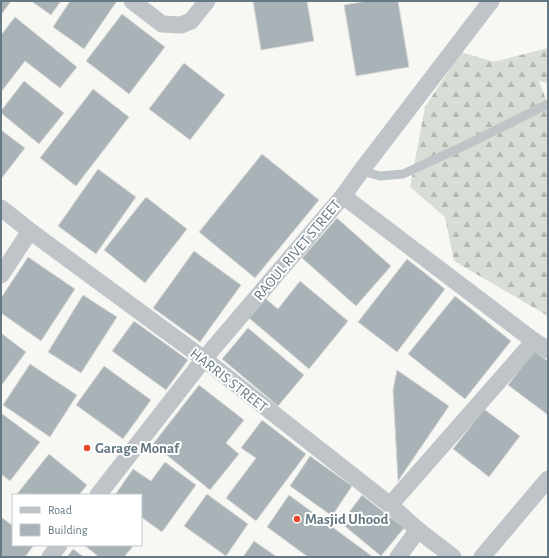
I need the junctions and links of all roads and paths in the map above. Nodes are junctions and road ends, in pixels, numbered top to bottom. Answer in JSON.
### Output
{"nodes":[{"id":1,"x":132,"y":1,"type":"edge"},
{"id":2,"x":208,"y":1,"type":"edge"},
{"id":3,"x":491,"y":1,"type":"edge"},
{"id":4,"x":548,"y":104,"type":"edge"},
{"id":5,"x":361,"y":171,"type":"junction"},
{"id":6,"x":343,"y":196,"type":"junction"},
{"id":7,"x":1,"y":208,"type":"edge"},
{"id":8,"x":30,"y":231,"type":"junction"},
{"id":9,"x":1,"y":275,"type":"edge"},
{"id":10,"x":541,"y":345,"type":"edge"},
{"id":11,"x":204,"y":359,"type":"junction"},
{"id":12,"x":548,"y":480,"type":"edge"},
{"id":13,"x":99,"y":494,"type":"edge"},
{"id":14,"x":390,"y":505,"type":"junction"},
{"id":15,"x":418,"y":530,"type":"junction"},
{"id":16,"x":58,"y":546,"type":"edge"},
{"id":17,"x":50,"y":557,"type":"edge"},
{"id":18,"x":398,"y":557,"type":"edge"},
{"id":19,"x":453,"y":557,"type":"edge"},
{"id":20,"x":482,"y":557,"type":"edge"}],
"edges":[{"from":1,"to":2,"type":"street"},
{"from":3,"to":5,"type":"street","name":"RAOUL RIVET STREET"},
{"from":4,"to":5,"type":"lane"},
{"from":5,"to":6,"type":"street","name":"RAOUL RIVET STREET"},
{"from":6,"to":10,"type":"street"},
{"from":6,"to":11,"type":"street","name":"RAOUL RIVET STREET"},
{"from":7,"to":8,"type":"street","name":"HARRIS STREET"},
{"from":8,"to":9,"type":"street"},
{"from":8,"to":11,"type":"street","name":"HARRIS STREET"},
{"from":10,"to":14,"type":"street"},
{"from":11,"to":13,"type":"street","name":"RAOUL RIVET STREET"},
{"from":11,"to":14,"type":"street","name":"HARRIS STREET"},
{"from":12,"to":20,"type":"street"},
{"from":14,"to":15,"type":"street","name":"HARRIS STREET"},
{"from":15,"to":18,"type":"street"},
{"from":15,"to":19,"type":"street","name":"HARRIS STREET"},
{"from":16,"to":17,"type":"street"}]}
